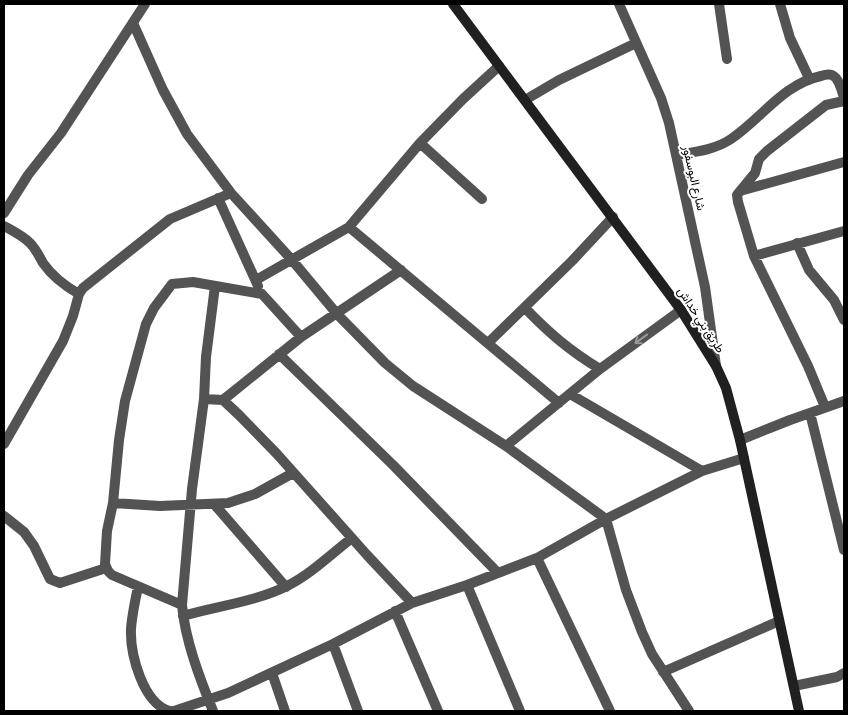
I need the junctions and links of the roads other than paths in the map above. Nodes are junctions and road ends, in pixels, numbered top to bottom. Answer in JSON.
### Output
{"nodes":[{"id":1,"x":143,"y":4,"type":"edge"},
{"id":2,"x":619,"y":4,"type":"edge"},
{"id":3,"x":719,"y":4,"type":"edge"},
{"id":4,"x":780,"y":4,"type":"edge"},
{"id":5,"x":456,"y":5,"type":"edge"},
{"id":6,"x":133,"y":23,"type":"junction"},
{"id":7,"x":636,"y":43,"type":"junction"},
{"id":8,"x":727,"y":59,"type":"dead end"},
{"id":9,"x":499,"y":66,"type":"junction"},
{"id":10,"x":809,"y":78,"type":"junction"},
{"id":11,"x":844,"y":99,"type":"edge"},
{"id":12,"x":525,"y":100,"type":"junction"},
{"id":13,"x":420,"y":143,"type":"junction"},
{"id":14,"x":676,"y":155,"type":"junction"},
{"id":15,"x":844,"y":162,"type":"edge"},
{"id":16,"x":739,"y":192,"type":"junction"},
{"id":17,"x":231,"y":193,"type":"junction"},
{"id":18,"x":218,"y":198,"type":"junction"},
{"id":19,"x":482,"y":199,"type":"dead end"},
{"id":20,"x":4,"y":213,"type":"edge"},
{"id":21,"x":613,"y":217,"type":"junction"},
{"id":22,"x":4,"y":226,"type":"edge"},
{"id":23,"x":349,"y":227,"type":"junction"},
{"id":24,"x":844,"y":231,"type":"edge"},
{"id":25,"x":797,"y":244,"type":"junction"},
{"id":26,"x":754,"y":256,"type":"junction"},
{"id":27,"x":292,"y":260,"type":"junction"},
{"id":28,"x":401,"y":270,"type":"junction"},
{"id":29,"x":256,"y":280,"type":"junction"},
{"id":30,"x":215,"y":286,"type":"junction"},
{"id":31,"x":79,"y":294,"type":"junction"},
{"id":32,"x":262,"y":294,"type":"junction"},
{"id":33,"x":525,"y":308,"type":"junction"},
{"id":34,"x":681,"y":310,"type":"junction"},
{"id":35,"x":337,"y":314,"type":"junction"},
{"id":36,"x":844,"y":320,"type":"edge"},
{"id":37,"x":301,"y":337,"type":"junction"},
{"id":38,"x":488,"y":343,"type":"junction"},
{"id":39,"x":279,"y":354,"type":"junction"},
{"id":40,"x":716,"y":366,"type":"junction"},
{"id":41,"x":600,"y":369,"type":"junction"},
{"id":42,"x":570,"y":394,"type":"junction"},
{"id":43,"x":204,"y":399,"type":"junction"},
{"id":44,"x":223,"y":400,"type":"junction"},
{"id":45,"x":844,"y":401,"type":"edge"},
{"id":46,"x":559,"y":403,"type":"junction"},
{"id":47,"x":825,"y":407,"type":"junction"},
{"id":48,"x":810,"y":413,"type":"junction"},
{"id":49,"x":740,"y":440,"type":"junction"},
{"id":50,"x":4,"y":444,"type":"edge"},
{"id":51,"x":506,"y":446,"type":"junction"},
{"id":52,"x":744,"y":458,"type":"junction"},
{"id":53,"x":702,"y":471,"type":"junction"},
{"id":54,"x":293,"y":473,"type":"junction"},
{"id":55,"x":113,"y":503,"type":"junction"},
{"id":56,"x":190,"y":504,"type":"junction"},
{"id":57,"x":214,"y":504,"type":"junction"},
{"id":58,"x":4,"y":516,"type":"edge"},
{"id":59,"x":606,"y":519,"type":"junction"},
{"id":60,"x":352,"y":538,"type":"junction"},
{"id":61,"x":844,"y":544,"type":"edge"},
{"id":62,"x":537,"y":558,"type":"junction"},
{"id":63,"x":106,"y":568,"type":"junction"},
{"id":64,"x":498,"y":573,"type":"junction"},
{"id":65,"x":467,"y":585,"type":"junction"},
{"id":66,"x":286,"y":586,"type":"junction"},
{"id":67,"x":138,"y":587,"type":"junction"},
{"id":68,"x":412,"y":603,"type":"junction"},
{"id":69,"x":182,"y":605,"type":"junction"},
{"id":70,"x":395,"y":611,"type":"junction"},
{"id":71,"x":183,"y":616,"type":"junction"},
{"id":72,"x":779,"y":621,"type":"junction"},
{"id":73,"x":333,"y":644,"type":"junction"},
{"id":74,"x":664,"y":672,"type":"junction"},
{"id":75,"x":272,"y":673,"type":"junction"},
{"id":76,"x":844,"y":673,"type":"edge"},
{"id":77,"x":794,"y":686,"type":"junction"},
{"id":78,"x":209,"y":700,"type":"junction"},
{"id":79,"x":170,"y":711,"type":"edge"},
{"id":80,"x":174,"y":711,"type":"edge"},
{"id":81,"x":214,"y":711,"type":"edge"},
{"id":82,"x":285,"y":711,"type":"edge"},
{"id":83,"x":358,"y":711,"type":"edge"},
{"id":84,"x":438,"y":711,"type":"edge"},
{"id":85,"x":520,"y":711,"type":"edge"},
{"id":86,"x":610,"y":711,"type":"edge"},
{"id":87,"x":689,"y":711,"type":"edge"},
{"id":88,"x":799,"y":711,"type":"edge"}],
"edges":[{"from":1,"to":6,"type":"street"},
{"from":2,"to":7,"type":"street","name":"شارع البوسفور"},
{"from":3,"to":8,"type":"street"},
{"from":4,"to":10,"type":"street"},
{"from":5,"to":9,"type":"main road","name":"طريق بني خداش"},
{"from":6,"to":17,"type":"street"},
{"from":6,"to":20,"type":"street"},
{"from":7,"to":12,"type":"street"},
{"from":7,"to":14,"type":"street","name":"شارع البوسفور"},
{"from":9,"to":12,"type":"main road","name":"طريق بني خداش"},
{"from":9,"to":13,"type":"street"},
{"from":10,"to":11,"type":"street"},
{"from":10,"to":14,"type":"street"},
{"from":11,"to":16,"type":"street"},
{"from":12,"to":21,"type":"main road","name":"طريق بني خداش"},
{"from":13,"to":19,"type":"street"},
{"from":13,"to":23,"type":"street"},
{"from":14,"to":40,"type":"street","name":"شارع البوسفور"},
{"from":15,"to":16,"type":"street"},
{"from":16,"to":26,"type":"street"},
{"from":17,"to":18,"type":"street"},
{"from":17,"to":27,"type":"street"},
{"from":18,"to":29,"type":"street"},
{"from":18,"to":31,"type":"street"},
{"from":21,"to":33,"type":"street"},
{"from":21,"to":34,"type":"main road","name":"طريق بني خداش"},
{"from":22,"to":31,"type":"street"},
{"from":23,"to":27,"type":"street"},
{"from":23,"to":28,"type":"street"},
{"from":24,"to":25,"type":"street"},
{"from":25,"to":26,"type":"street"},
{"from":25,"to":36,"type":"street"},
{"from":26,"to":47,"type":"street"},
{"from":27,"to":29,"type":"street"},
{"from":27,"to":35,"type":"street"},
{"from":28,"to":35,"type":"street"},
{"from":28,"to":38,"type":"street"},
{"from":29,"to":32,"type":"street"},
{"from":30,"to":32,"type":"street"},
{"from":30,"to":43,"type":"street"},
{"from":30,"to":55,"type":"street"},
{"from":31,"to":50,"type":"street"},
{"from":32,"to":37,"type":"street"},
{"from":33,"to":38,"type":"street"},
{"from":33,"to":41,"type":"street"},
{"from":34,"to":40,"type":"main road","name":"طريق بني خداش"},
{"from":34,"to":41,"type":"street","one_way":true},
{"from":35,"to":37,"type":"street"},
{"from":35,"to":51,"type":"street"},
{"from":37,"to":39,"type":"street"},
{"from":38,"to":46,"type":"street"},
{"from":39,"to":44,"type":"street"},
{"from":39,"to":64,"type":"street"},
{"from":40,"to":49,"type":"main road","name":"طريق بني خداش"},
{"from":41,"to":42,"type":"street"},
{"from":42,"to":46,"type":"street"},
{"from":42,"to":53,"type":"street"},
{"from":43,"to":44,"type":"street"},
{"from":43,"to":56,"type":"street"},
{"from":44,"to":54,"type":"street"},
{"from":45,"to":47,"type":"street"},
{"from":46,"to":51,"type":"street"},
{"from":47,"to":48,"type":"street"},
{"from":48,"to":49,"type":"street"},
{"from":48,"to":61,"type":"street"},
{"from":49,"to":52,"type":"main road","name":"طريق بني خداش"},
{"from":51,"to":59,"type":"street"},
{"from":52,"to":53,"type":"street"},
{"from":52,"to":72,"type":"main road","name":"طريق بني خداش"},
{"from":53,"to":59,"type":"street"},
{"from":54,"to":57,"type":"street"},
{"from":54,"to":60,"type":"street"},
{"from":55,"to":56,"type":"street"},
{"from":55,"to":63,"type":"street"},
{"from":56,"to":57,"type":"street"},
{"from":56,"to":69,"type":"street"},
{"from":57,"to":66,"type":"street"},
{"from":58,"to":63,"type":"street"},
{"from":59,"to":62,"type":"street"},
{"from":59,"to":74,"type":"street"},
{"from":60,"to":66,"type":"street"},
{"from":60,"to":68,"type":"street"},
{"from":62,"to":64,"type":"street"},
{"from":62,"to":86,"type":"street"},
{"from":63,"to":67,"type":"street"},
{"from":64,"to":65,"type":"street"},
{"from":65,"to":68,"type":"street"},
{"from":65,"to":85,"type":"street"},
{"from":66,"to":71,"type":"street"},
{"from":67,"to":69,"type":"street"},
{"from":67,"to":79,"type":"street"},
{"from":68,"to":70,"type":"street"},
{"from":69,"to":71,"type":"street"},
{"from":70,"to":73,"type":"street"},
{"from":70,"to":84,"type":"street"},
{"from":71,"to":78,"type":"street"},
{"from":72,"to":74,"type":"street"},
{"from":72,"to":77,"type":"main road","name":"طريق بني خداش"},
{"from":73,"to":75,"type":"street"},
{"from":73,"to":83,"type":"street"},
{"from":74,"to":87,"type":"street"},
{"from":75,"to":78,"type":"street"},
{"from":75,"to":82,"type":"street"},
{"from":76,"to":77,"type":"street"},
{"from":77,"to":88,"type":"main road","name":"طريق بني خداش"},
{"from":78,"to":80,"type":"street"},
{"from":78,"to":81,"type":"street"}]}
